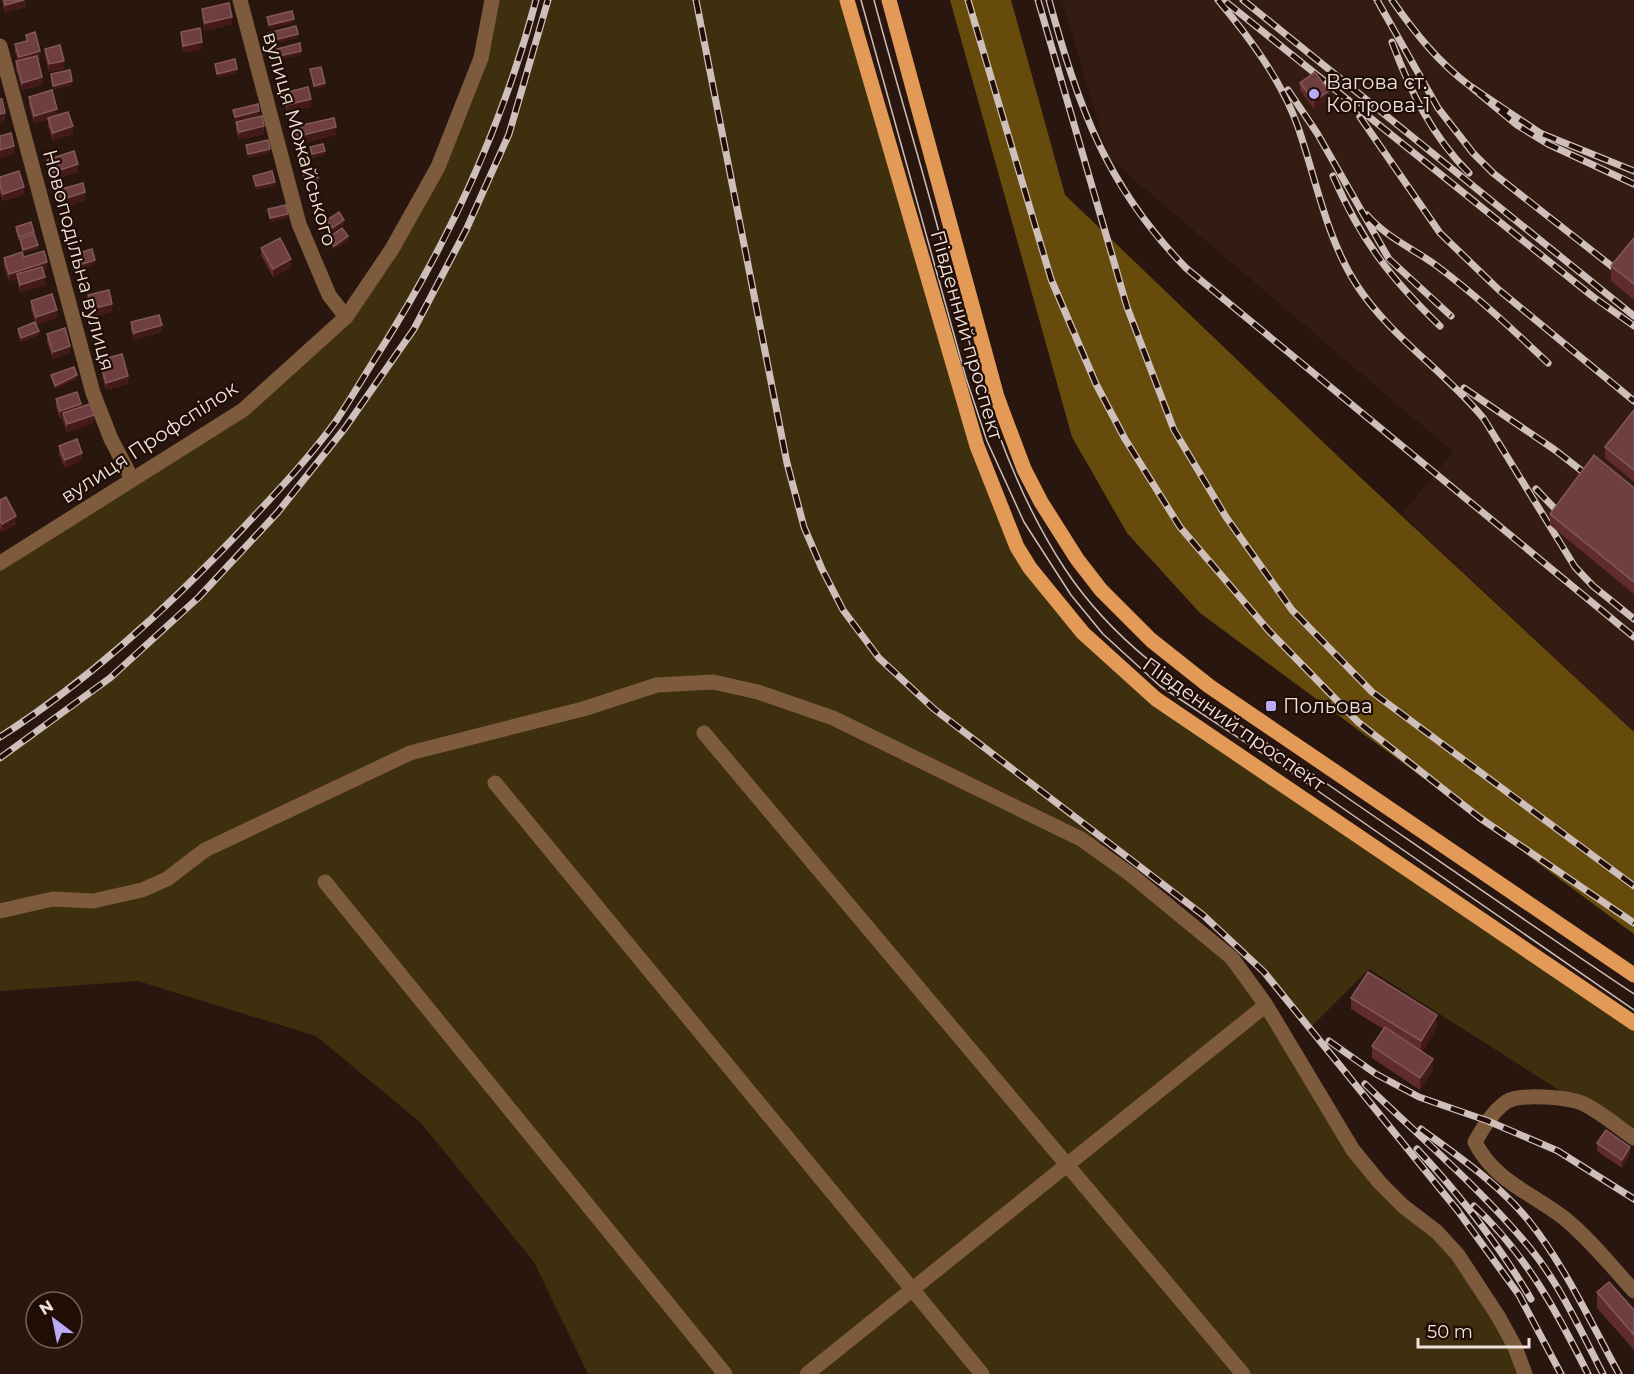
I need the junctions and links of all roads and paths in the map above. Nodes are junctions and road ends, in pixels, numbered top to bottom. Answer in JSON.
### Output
{"nodes":[{"id":1,"x":240,"y":0,"type":"edge"},
{"id":2,"x":492,"y":0,"type":"edge"},
{"id":3,"x":847,"y":0,"type":"edge"},
{"id":4,"x":889,"y":0,"type":"edge"},
{"id":5,"x":0,"y":46,"type":"edge"},
{"id":6,"x":346,"y":317,"type":"junction"},
{"id":7,"x":132,"y":479,"type":"junction"},
{"id":8,"x":0,"y":563,"type":"edge"},
{"id":9,"x":704,"y":733,"type":"dead end"},
{"id":10,"x":495,"y":783,"type":"dead end"},
{"id":11,"x":325,"y":882,"type":"dead end"},
{"id":12,"x":0,"y":911,"type":"edge"},
{"id":13,"x":1634,"y":975,"type":"edge"},
{"id":14,"x":1266,"y":1005,"type":"junction"},
{"id":15,"x":1634,"y":1023,"type":"edge"},
{"id":16,"x":1634,"y":1138,"type":"edge"},
{"id":17,"x":1067,"y":1165,"type":"junction"},
{"id":18,"x":912,"y":1290,"type":"junction"},
{"id":19,"x":1634,"y":1292,"type":"edge"},
{"id":20,"x":725,"y":1374,"type":"edge"},
{"id":21,"x":807,"y":1374,"type":"edge"},
{"id":22,"x":982,"y":1374,"type":"edge"},
{"id":23,"x":1244,"y":1374,"type":"edge"},
{"id":24,"x":1525,"y":1374,"type":"edge"}],
"edges":[{"from":1,"to":6,"type":"street","name":"вулиця Можайського"},
{"from":2,"to":6,"type":"street","name":"вулиця Профспілок"},
{"from":3,"to":15,"type":"main road","name":"Південний проспект"},
{"from":4,"to":13,"type":"main road","name":"Південний проспект"},
{"from":5,"to":7,"type":"street","name":"Новоподільна вулиця"},
{"from":6,"to":7,"type":"street","name":"вулиця Профспілок"},
{"from":7,"to":8,"type":"street","name":"вулиця Профспілок"},
{"from":9,"to":17,"type":"street"},
{"from":10,"to":18,"type":"street"},
{"from":11,"to":20,"type":"street"},
{"from":12,"to":14,"type":"street"},
{"from":14,"to":17,"type":"street"},
{"from":14,"to":24,"type":"street"},
{"from":16,"to":19,"type":"street"},
{"from":17,"to":18,"type":"street"},
{"from":17,"to":23,"type":"street"},
{"from":18,"to":21,"type":"street"},
{"from":18,"to":22,"type":"street"}]}
